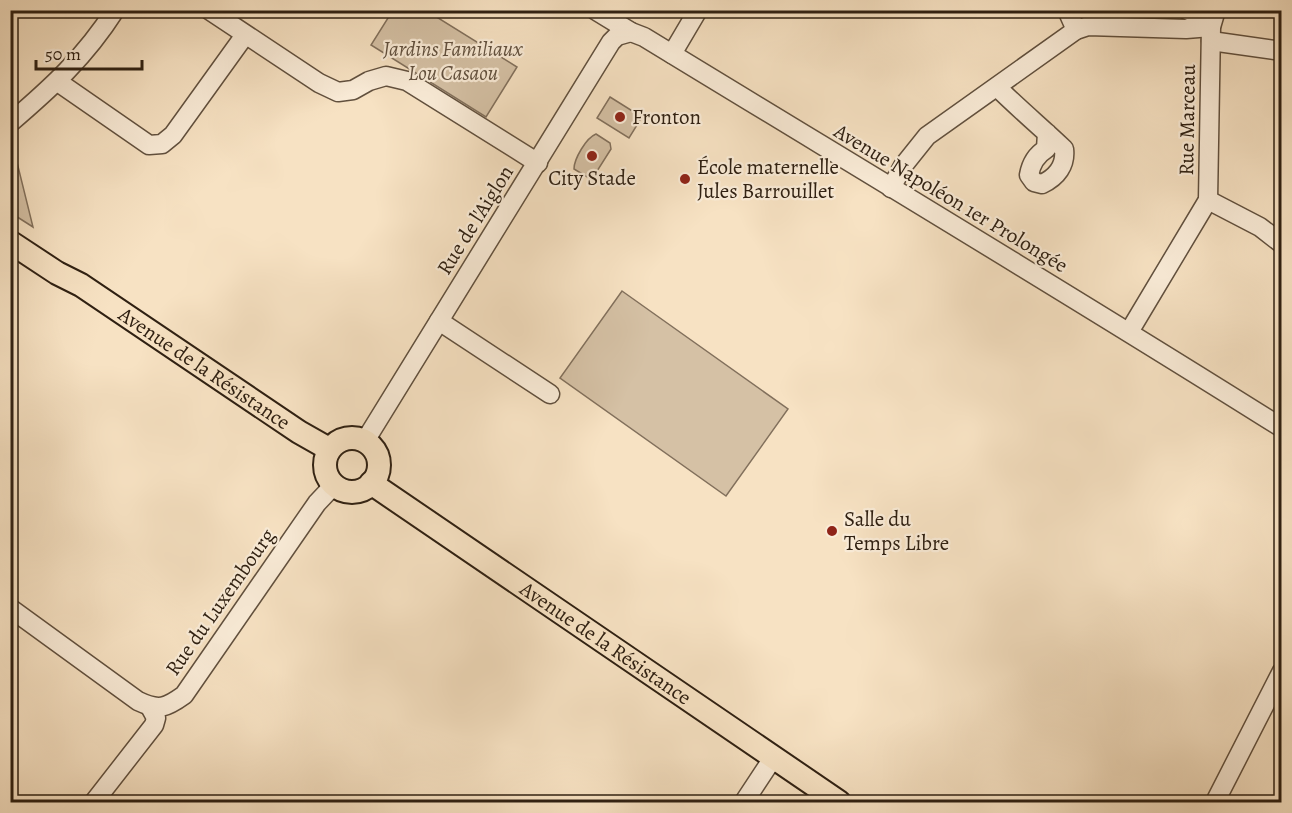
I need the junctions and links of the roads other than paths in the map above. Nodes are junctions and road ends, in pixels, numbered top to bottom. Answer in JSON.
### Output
{"nodes":[{"id":1,"x":115,"y":10,"type":"edge"},
{"id":2,"x":209,"y":10,"type":"edge"},
{"id":3,"x":595,"y":10,"type":"edge"},
{"id":4,"x":698,"y":10,"type":"edge"},
{"id":5,"x":1067,"y":10,"type":"edge"},
{"id":6,"x":1187,"y":10,"type":"edge"},
{"id":7,"x":1213,"y":26,"type":"edge"},
{"id":8,"x":1076,"y":30,"type":"junction"},
{"id":9,"x":631,"y":32,"type":"junction"},
{"id":10,"x":245,"y":35,"type":"junction"},
{"id":11,"x":1281,"y":51,"type":"edge"},
{"id":12,"x":672,"y":54,"type":"junction"},
{"id":13,"x":58,"y":82,"type":"junction"},
{"id":14,"x":997,"y":87,"type":"junction"},
{"id":15,"x":10,"y":123,"type":"edge"},
{"id":16,"x":1047,"y":133,"type":"dead end"},
{"id":17,"x":538,"y":163,"type":"junction"},
{"id":18,"x":891,"y":188,"type":"junction"},
{"id":19,"x":1208,"y":200,"type":"junction"},
{"id":20,"x":1260,"y":227,"type":"junction"},
{"id":21,"x":1281,"y":227,"type":"edge"},
{"id":22,"x":10,"y":228,"type":"edge"},
{"id":23,"x":10,"y":242,"type":"edge"},
{"id":24,"x":1281,"y":244,"type":"edge"},
{"id":25,"x":81,"y":285,"type":"junction"},
{"id":26,"x":439,"y":321,"type":"junction"},
{"id":27,"x":1129,"y":332,"type":"junction"},
{"id":28,"x":550,"y":394,"type":"dead end"},
{"id":29,"x":1281,"y":428,"type":"edge"},
{"id":30,"x":365,"y":441,"type":"junction"},
{"id":31,"x":329,"y":449,"type":"junction"},
{"id":32,"x":371,"y":483,"type":"junction"},
{"id":33,"x":333,"y":485,"type":"junction"},
{"id":34,"x":10,"y":608,"type":"edge"},
{"id":35,"x":1281,"y":671,"type":"edge"},
{"id":36,"x":150,"y":707,"type":"junction"},
{"id":37,"x":773,"y":758,"type":"junction"},
{"id":38,"x":94,"y":802,"type":"edge"},
{"id":39,"x":744,"y":802,"type":"edge"},
{"id":40,"x":839,"y":802,"type":"edge"},
{"id":41,"x":1215,"y":802,"type":"edge"}],
"edges":[{"from":1,"to":13,"type":"street"},
{"from":2,"to":10,"type":"street"},
{"from":3,"to":9,"type":"street","name":"Avenue Napoléon 1er Prolongée"},
{"from":4,"to":12,"type":"street"},
{"from":5,"to":8,"type":"street"},
{"from":6,"to":7,"type":"street"},
{"from":7,"to":8,"type":"street"},
{"from":7,"to":11,"type":"street","name":"Rue Marceau"},
{"from":7,"to":19,"type":"street","name":"Rue Marceau"},
{"from":8,"to":14,"type":"street"},
{"from":9,"to":12,"type":"street","name":"Avenue Napoléon 1er Prolongée"},
{"from":9,"to":17,"type":"street","name":"Rue de l'Aiglon"},
{"from":10,"to":13,"type":"street"},
{"from":10,"to":17,"type":"street"},
{"from":12,"to":18,"type":"street","name":"Avenue Napoléon 1er Prolongée"},
{"from":13,"to":15,"type":"street"},
{"from":14,"to":16,"type":"street"},
{"from":14,"to":18,"type":"street"},
{"from":17,"to":26,"type":"street","name":"Rue de l'Aiglon"},
{"from":18,"to":27,"type":"street","name":"Avenue Napoléon 1er Prolongée"},
{"from":19,"to":20,"type":"street","name":"Rue Marceau"},
{"from":19,"to":27,"type":"street","name":"Rue Marceau"},
{"from":20,"to":21,"type":"street","name":"Rue Marceau"},
{"from":20,"to":24,"type":"street","name":"Rue Marceau"},
{"from":22,"to":25,"type":"main road","name":"Avenue de la Résistance"},
{"from":23,"to":25,"type":"main road","name":"Avenue de la Résistance"},
{"from":25,"to":31,"type":"main road","name":"Avenue de la Résistance"},
{"from":26,"to":28,"type":"street"},
{"from":26,"to":30,"type":"street","name":"Rue de l'Aiglon"},
{"from":27,"to":29,"type":"street","name":"Avenue Napoléon 1er Prolongée"},
{"from":30,"to":31,"type":"main road"},
{"from":30,"to":32,"type":"main road"},
{"from":31,"to":33,"type":"main road"},
{"from":32,"to":33,"type":"main road"},
{"from":32,"to":37,"type":"main road","name":"Avenue de la Résistance"},
{"from":33,"to":36,"type":"street","name":"Rue du Luxembourg"},
{"from":34,"to":36,"type":"street"},
{"from":35,"to":41,"type":"street"},
{"from":36,"to":38,"type":"street"},
{"from":37,"to":39,"type":"street"},
{"from":37,"to":40,"type":"main road","name":"Avenue de la Résistance"}]}
